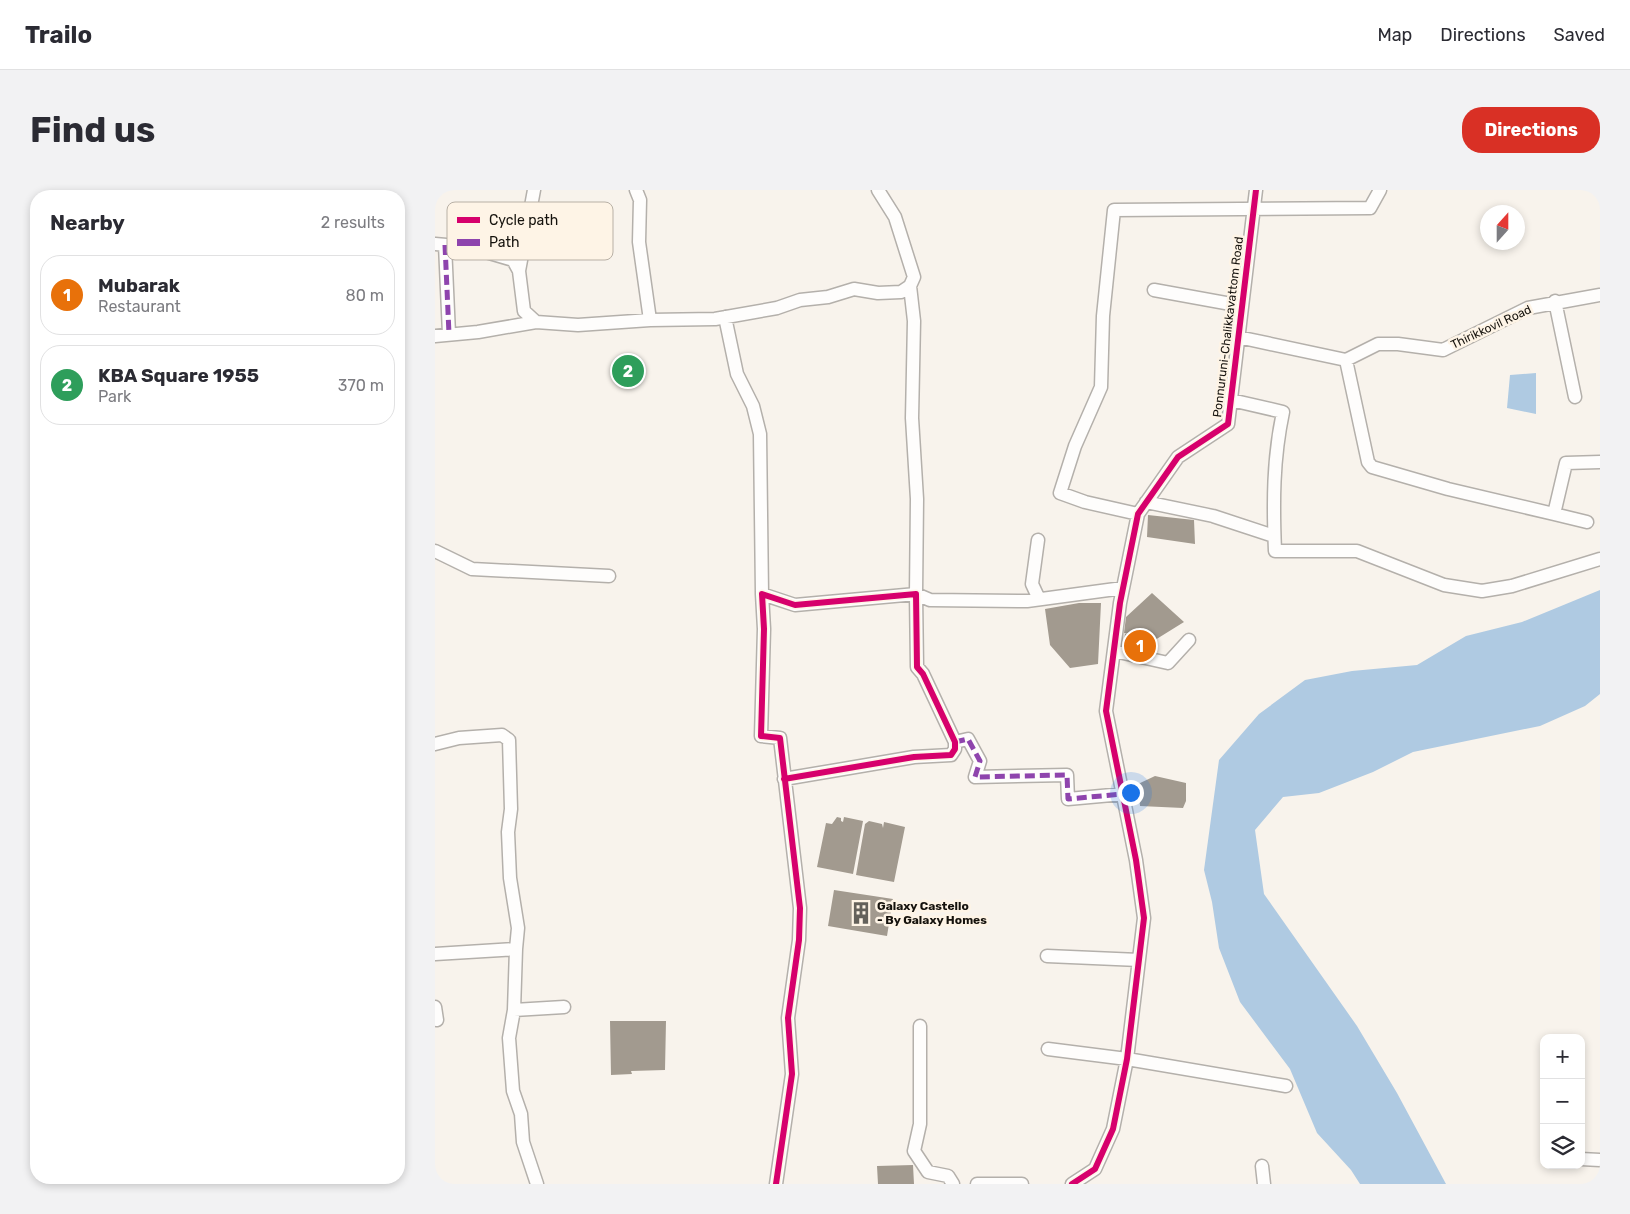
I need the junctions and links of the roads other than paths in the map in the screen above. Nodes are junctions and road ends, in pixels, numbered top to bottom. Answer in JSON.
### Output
{"nodes":[{"id":1,"x":636,"y":190,"type":"edge"},
{"id":2,"x":877,"y":190,"type":"edge"},
{"id":3,"x":1256,"y":190,"type":"edge"},
{"id":4,"x":1380,"y":190,"type":"edge"},
{"id":5,"x":1254,"y":210,"type":"junction"},
{"id":6,"x":440,"y":244,"type":"edge"},
{"id":7,"x":513,"y":260,"type":"edge"},
{"id":8,"x":521,"y":260,"type":"edge"},
{"id":9,"x":519,"y":271,"type":"junction"},
{"id":10,"x":910,"y":286,"type":"junction"},
{"id":11,"x":1153,"y":290,"type":"dead end"},
{"id":12,"x":1600,"y":295,"type":"edge"},
{"id":13,"x":1555,"y":301,"type":"junction"},
{"id":14,"x":1242,"y":306,"type":"junction"},
{"id":15,"x":725,"y":317,"type":"junction"},
{"id":16,"x":650,"y":320,"type":"junction"},
{"id":17,"x":536,"y":322,"type":"junction"},
{"id":18,"x":449,"y":334,"type":"junction"},
{"id":19,"x":435,"y":336,"type":"edge"},
{"id":20,"x":1238,"y":337,"type":"junction"},
{"id":21,"x":1346,"y":360,"type":"junction"},
{"id":22,"x":1575,"y":397,"type":"dead end"},
{"id":23,"x":1231,"y":400,"type":"junction"},
{"id":24,"x":1600,"y":462,"type":"edge"},
{"id":25,"x":1146,"y":502,"type":"junction"},
{"id":26,"x":1137,"y":514,"type":"junction"},
{"id":27,"x":1554,"y":514,"type":"junction"},
{"id":28,"x":1587,"y":522,"type":"dead end"},
{"id":29,"x":1274,"y":536,"type":"junction"},
{"id":30,"x":1038,"y":540,"type":"dead end"},
{"id":31,"x":435,"y":551,"type":"edge"},
{"id":32,"x":1600,"y":559,"type":"edge"},
{"id":33,"x":609,"y":576,"type":"dead end"},
{"id":34,"x":1123,"y":588,"type":"junction"},
{"id":35,"x":762,"y":594,"type":"junction"},
{"id":36,"x":916,"y":594,"type":"junction"},
{"id":37,"x":1039,"y":599,"type":"junction"},
{"id":38,"x":1189,"y":640,"type":"dead end"},
{"id":39,"x":1114,"y":652,"type":"junction"},
{"id":40,"x":955,"y":742,"type":"junction"},
{"id":41,"x":435,"y":744,"type":"edge"},
{"id":42,"x":784,"y":779,"type":"junction"},
{"id":43,"x":1123,"y":794,"type":"junction"},
{"id":44,"x":517,"y":949,"type":"junction"},
{"id":45,"x":435,"y":954,"type":"edge"},
{"id":46,"x":1047,"y":956,"type":"dead end"},
{"id":47,"x":1139,"y":960,"type":"junction"},
{"id":48,"x":564,"y":1007,"type":"dead end"},
{"id":49,"x":513,"y":1010,"type":"junction"},
{"id":50,"x":920,"y":1026,"type":"dead end"},
{"id":51,"x":1048,"y":1049,"type":"dead end"},
{"id":52,"x":1127,"y":1059,"type":"junction"},
{"id":53,"x":1286,"y":1086,"type":"dead end"},
{"id":54,"x":1585,"y":1159,"type":"edge"},
{"id":55,"x":1600,"y":1160,"type":"edge"},
{"id":56,"x":1262,"y":1166,"type":"dead end"},
{"id":57,"x":537,"y":1184,"type":"edge"},
{"id":58,"x":776,"y":1184,"type":"edge"},
{"id":59,"x":953,"y":1184,"type":"edge"},
{"id":60,"x":977,"y":1184,"type":"edge"},
{"id":61,"x":1022,"y":1184,"type":"edge"},
{"id":62,"x":1072,"y":1184,"type":"edge"},
{"id":63,"x":1264,"y":1184,"type":"edge"}],
"edges":[{"from":1,"to":16,"type":"street"},
{"from":2,"to":10,"type":"street"},
{"from":3,"to":5,"type":"street","name":"Ponnuruni-Chalikkavattom Road"},
{"from":4,"to":5,"type":"street"},
{"from":5,"to":14,"type":"street","name":"Ponnuruni-Chalikkavattom Road"},
{"from":5,"to":26,"type":"street"},
{"from":6,"to":18,"type":"street"},
{"from":7,"to":9,"type":"street"},
{"from":8,"to":9,"type":"street"},
{"from":9,"to":17,"type":"street"},
{"from":10,"to":15,"type":"street"},
{"from":10,"to":36,"type":"street"},
{"from":11,"to":14,"type":"street"},
{"from":12,"to":13,"type":"street","name":"Thirikkovil Road"},
{"from":13,"to":21,"type":"street","name":"Thirikkovil Road"},
{"from":13,"to":22,"type":"street"},
{"from":14,"to":20,"type":"street","name":"Ponnuruni-Chalikkavattom Road"},
{"from":15,"to":16,"type":"street"},
{"from":15,"to":35,"type":"street"},
{"from":16,"to":17,"type":"street"},
{"from":17,"to":18,"type":"street"},
{"from":18,"to":19,"type":"street"},
{"from":20,"to":21,"type":"street"},
{"from":20,"to":23,"type":"street","name":"Ponnuruni-Chalikkavattom Road"},
{"from":21,"to":27,"type":"street"},
{"from":23,"to":25,"type":"street","name":"Ponnuruni-Chalikkavattom Road"},
{"from":23,"to":29,"type":"street"},
{"from":24,"to":27,"type":"street"},
{"from":25,"to":26,"type":"street","name":"Ponnuruni-Chalikkavattom Road"},
{"from":25,"to":29,"type":"street"},
{"from":26,"to":34,"type":"street","name":"Ponnuruni-Chalikkavattom Road"},
{"from":27,"to":28,"type":"street"},
{"from":29,"to":32,"type":"street"},
{"from":30,"to":37,"type":"street"},
{"from":31,"to":33,"type":"street"},
{"from":34,"to":37,"type":"street"},
{"from":34,"to":39,"type":"street","name":"Ponnuruni-Chalikkavattom Road"},
{"from":35,"to":36,"type":"street"},
{"from":35,"to":42,"type":"street"},
{"from":36,"to":37,"type":"street"},
{"from":36,"to":40,"type":"street"},
{"from":38,"to":39,"type":"street"},
{"from":39,"to":43,"type":"street","name":"Ponnuruni-Chalikkavattom Road"},
{"from":40,"to":42,"type":"street"},
{"from":40,"to":43,"type":"street"},
{"from":41,"to":44,"type":"street"},
{"from":42,"to":58,"type":"street"},
{"from":43,"to":47,"type":"street","name":"Ponnuruni-Chalikkavattom Road"},
{"from":44,"to":45,"type":"street"},
{"from":44,"to":49,"type":"street"},
{"from":46,"to":47,"type":"street"},
{"from":47,"to":52,"type":"street","name":"Ponnuruni-Chalikkavattom Road"},
{"from":48,"to":49,"type":"street"},
{"from":49,"to":57,"type":"street"},
{"from":50,"to":59,"type":"street"},
{"from":51,"to":52,"type":"street"},
{"from":52,"to":53,"type":"street"},
{"from":52,"to":62,"type":"street","name":"Ponnuruni-Chalikkavattom Road"},
{"from":54,"to":55,"type":"street"},
{"from":56,"to":63,"type":"street"},
{"from":60,"to":61,"type":"street"}]}
